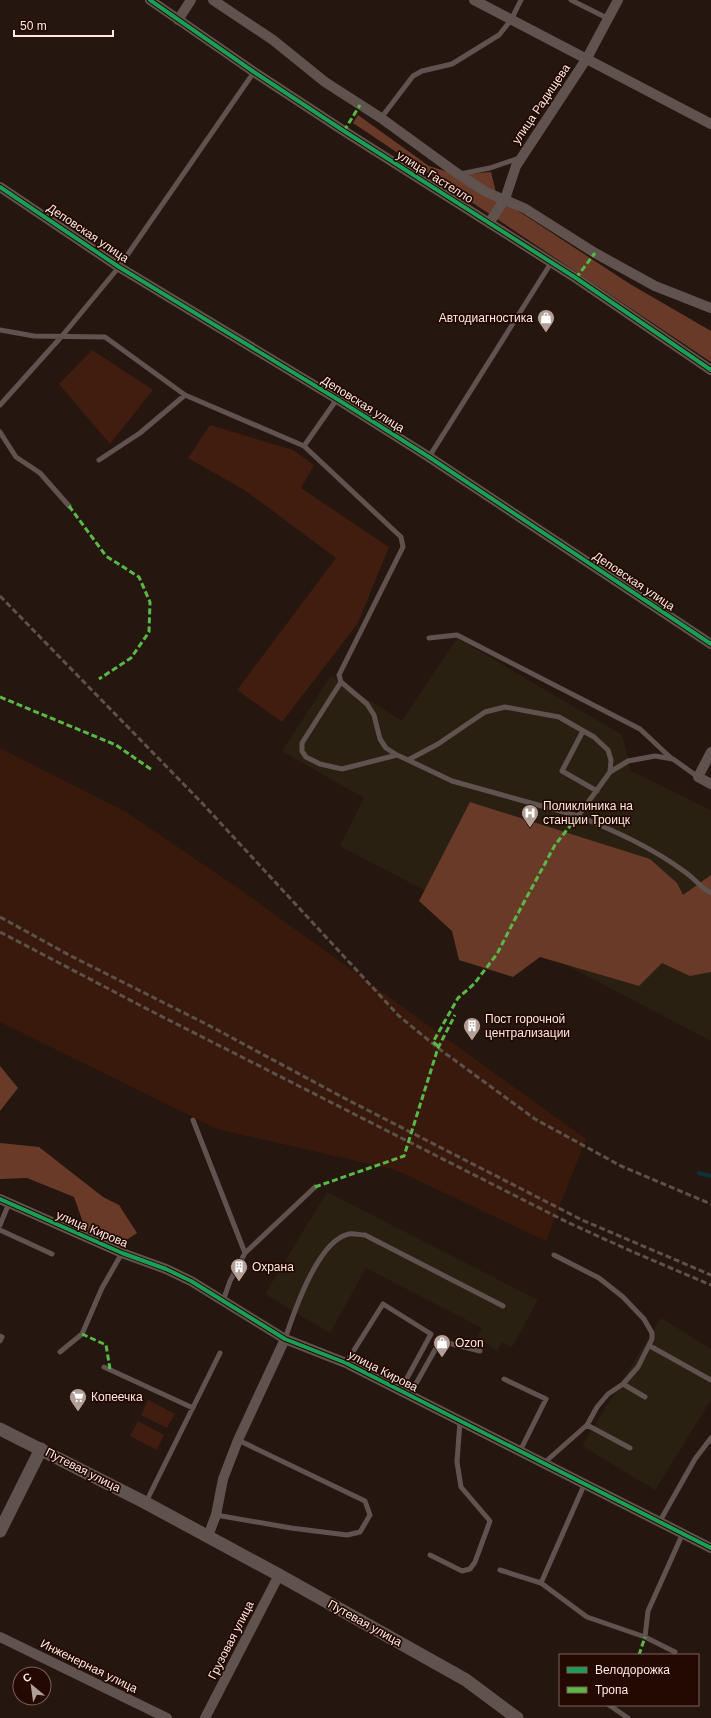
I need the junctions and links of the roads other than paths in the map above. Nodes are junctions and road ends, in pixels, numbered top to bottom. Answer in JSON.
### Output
{"nodes":[{"id":1,"x":150,"y":0,"type":"edge"},
{"id":2,"x":191,"y":0,"type":"edge"},
{"id":3,"x":213,"y":0,"type":"edge"},
{"id":4,"x":474,"y":0,"type":"edge"},
{"id":5,"x":521,"y":0,"type":"edge"},
{"id":6,"x":571,"y":0,"type":"edge"},
{"id":7,"x":618,"y":0,"type":"edge"},
{"id":8,"x":609,"y":19,"type":"junction"},
{"id":9,"x":178,"y":20,"type":"junction"},
{"id":10,"x":511,"y":20,"type":"junction"},
{"id":11,"x":587,"y":58,"type":"junction"},
{"id":12,"x":254,"y":72,"type":"junction"},
{"id":13,"x":381,"y":118,"type":"junction"},
{"id":14,"x":711,"y":124,"type":"edge"},
{"id":15,"x":520,"y":158,"type":"junction"},
{"id":16,"x":458,"y":174,"type":"junction"},
{"id":17,"x":0,"y":187,"type":"edge"},
{"id":18,"x":504,"y":199,"type":"junction"},
{"id":19,"x":489,"y":223,"type":"junction"},
{"id":20,"x":551,"y":263,"type":"junction"},
{"id":21,"x":119,"y":267,"type":"junction"},
{"id":22,"x":711,"y":308,"type":"edge"},
{"id":23,"x":0,"y":330,"type":"edge"},
{"id":24,"x":62,"y":336,"type":"junction"},
{"id":25,"x":711,"y":370,"type":"edge"},
{"id":26,"x":185,"y":396,"type":"junction"},
{"id":27,"x":337,"y":399,"type":"junction"},
{"id":28,"x":0,"y":405,"type":"edge"},
{"id":29,"x":0,"y":432,"type":"edge"},
{"id":30,"x":304,"y":446,"type":"junction"},
{"id":31,"x":429,"y":457,"type":"junction"},
{"id":32,"x":99,"y":460,"type":"dead end"},
{"id":33,"x":69,"y":506,"type":"dead end"},
{"id":34,"x":430,"y":638,"type":"dead end"},
{"id":35,"x":711,"y":644,"type":"edge"},
{"id":36,"x":341,"y":682,"type":"junction"},
{"id":37,"x":583,"y":731,"type":"junction"},
{"id":38,"x":397,"y":755,"type":"junction"},
{"id":39,"x":710,"y":757,"type":"edge"},
{"id":40,"x":672,"y":759,"type":"junction"},
{"id":41,"x":408,"y":760,"type":"junction"},
{"id":42,"x":610,"y":772,"type":"junction"},
{"id":43,"x":698,"y":777,"type":"junction"},
{"id":44,"x":711,"y":784,"type":"edge"},
{"id":45,"x":597,"y":791,"type":"junction"},
{"id":46,"x":578,"y":816,"type":"junction"},
{"id":47,"x":711,"y":893,"type":"edge"},
{"id":48,"x":193,"y":1120,"type":"dead end"},
{"id":49,"x":315,"y":1187,"type":"dead end"},
{"id":50,"x":4,"y":1201,"type":"edge"},
{"id":51,"x":0,"y":1224,"type":"edge"},
{"id":52,"x":0,"y":1230,"type":"edge"},
{"id":53,"x":122,"y":1253,"type":"junction"},
{"id":54,"x":245,"y":1253,"type":"junction"},
{"id":55,"x":52,"y":1254,"type":"dead end"},
{"id":56,"x":554,"y":1255,"type":"dead end"},
{"id":57,"x":223,"y":1301,"type":"junction"},
{"id":58,"x":503,"y":1306,"type":"dead end"},
{"id":59,"x":0,"y":1336,"type":"edge"},
{"id":60,"x":285,"y":1339,"type":"junction"},
{"id":61,"x":0,"y":1341,"type":"edge"},
{"id":62,"x":650,"y":1346,"type":"junction"},
{"id":63,"x":480,"y":1351,"type":"dead end"},
{"id":64,"x":60,"y":1352,"type":"dead end"},
{"id":65,"x":220,"y":1352,"type":"dead end"},
{"id":66,"x":346,"y":1363,"type":"junction"},
{"id":67,"x":104,"y":1367,"type":"dead end"},
{"id":68,"x":504,"y":1379,"type":"dead end"},
{"id":69,"x":711,"y":1380,"type":"edge"},
{"id":70,"x":623,"y":1384,"type":"junction"},
{"id":71,"x":400,"y":1391,"type":"junction"},
{"id":72,"x":409,"y":1396,"type":"junction"},
{"id":73,"x":645,"y":1397,"type":"dead end"},
{"id":74,"x":193,"y":1408,"type":"junction"},
{"id":75,"x":460,"y":1421,"type":"junction"},
{"id":76,"x":587,"y":1425,"type":"junction"},
{"id":77,"x":0,"y":1429,"type":"edge"},
{"id":78,"x":711,"y":1438,"type":"edge"},
{"id":79,"x":238,"y":1440,"type":"junction"},
{"id":80,"x":630,"y":1448,"type":"dead end"},
{"id":81,"x":41,"y":1449,"type":"junction"},
{"id":82,"x":520,"y":1450,"type":"junction"},
{"id":83,"x":544,"y":1463,"type":"junction"},
{"id":84,"x":585,"y":1483,"type":"junction"},
{"id":85,"x":146,"y":1503,"type":"junction"},
{"id":86,"x":216,"y":1515,"type":"junction"},
{"id":87,"x":660,"y":1521,"type":"junction"},
{"id":88,"x":0,"y":1531,"type":"edge"},
{"id":89,"x":683,"y":1533,"type":"junction"},
{"id":90,"x":208,"y":1536,"type":"junction"},
{"id":91,"x":711,"y":1548,"type":"edge"},
{"id":92,"x":430,"y":1554,"type":"dead end"},
{"id":93,"x":500,"y":1570,"type":"dead end"},
{"id":94,"x":279,"y":1575,"type":"junction"},
{"id":95,"x":541,"y":1583,"type":"junction"},
{"id":96,"x":0,"y":1637,"type":"edge"},
{"id":97,"x":646,"y":1637,"type":"junction"},
{"id":98,"x":675,"y":1652,"type":"dead end"},
{"id":99,"x":610,"y":1706,"type":"edge"},
{"id":100,"x":167,"y":1718,"type":"edge"},
{"id":101,"x":205,"y":1718,"type":"edge"},
{"id":102,"x":517,"y":1718,"type":"edge"},
{"id":103,"x":628,"y":1718,"type":"edge"}],
"edges":[{"from":1,"to":9,"type":"street","name":"улица Гастелло"},
{"from":2,"to":9,"type":"street"},
{"from":3,"to":13,"type":"street","name":"улица Гастелло"},
{"from":4,"to":10,"type":"street"},
{"from":5,"to":10,"type":"lane"},
{"from":6,"to":8,"type":"lane"},
{"from":7,"to":8,"type":"street","name":"улица Радищева"},
{"from":8,"to":11,"type":"street","name":"улица Радищева"},
{"from":9,"to":12,"type":"street","name":"улица Гастелло"},
{"from":10,"to":11,"type":"street"},
{"from":10,"to":13,"type":"lane"},
{"from":11,"to":14,"type":"street"},
{"from":11,"to":15,"type":"street","name":"улица Радищева"},
{"from":12,"to":19,"type":"street","name":"улица Гастелло"},
{"from":12,"to":21,"type":"lane"},
{"from":13,"to":16,"type":"street","name":"улица Гастелло"},
{"from":15,"to":16,"type":"lane"},
{"from":15,"to":18,"type":"street","name":"улица Радищева"},
{"from":16,"to":18,"type":"street","name":"улица Гастелло"},
{"from":17,"to":21,"type":"street","name":"Деповская улица"},
{"from":18,"to":19,"type":"street","name":"улица Радищева"},
{"from":18,"to":22,"type":"street","name":"улица Гастелло"},
{"from":19,"to":20,"type":"street","name":"улица Гастелло"},
{"from":20,"to":25,"type":"street","name":"улица Гастелло"},
{"from":20,"to":31,"type":"lane"},
{"from":21,"to":24,"type":"lane"},
{"from":21,"to":27,"type":"street","name":"Деповская улица"},
{"from":23,"to":24,"type":"lane"},
{"from":24,"to":26,"type":"lane"},
{"from":24,"to":28,"type":"lane"},
{"from":26,"to":30,"type":"lane"},
{"from":26,"to":32,"type":"lane"},
{"from":27,"to":30,"type":"lane"},
{"from":27,"to":31,"type":"street","name":"Деповская улица"},
{"from":29,"to":33,"type":"lane"},
{"from":30,"to":36,"type":"lane"},
{"from":31,"to":35,"type":"street","name":"Деповская улица"},
{"from":34,"to":40,"type":"lane"},
{"from":36,"to":38,"type":"lane"},
{"from":36,"to":38,"type":"lane"},
{"from":37,"to":41,"type":"lane"},
{"from":37,"to":42,"type":"lane"},
{"from":37,"to":45,"type":"lane"},
{"from":38,"to":41,"type":"lane"},
{"from":39,"to":43,"type":"street"},
{"from":40,"to":42,"type":"lane"},
{"from":40,"to":43,"type":"lane"},
{"from":41,"to":46,"type":"lane"},
{"from":42,"to":45,"type":"lane"},
{"from":43,"to":44,"type":"street"},
{"from":45,"to":46,"type":"lane"},
{"from":46,"to":47,"type":"lane"},
{"from":48,"to":54,"type":"lane"},
{"from":49,"to":54,"type":"lane"},
{"from":50,"to":51,"type":"lane"},
{"from":50,"to":53,"type":"street","name":"улица Кирова"},
{"from":52,"to":55,"type":"lane"},
{"from":53,"to":57,"type":"street","name":"улица Кирова"},
{"from":53,"to":64,"type":"lane"},
{"from":54,"to":57,"type":"lane"},
{"from":56,"to":62,"type":"lane"},
{"from":57,"to":60,"type":"street","name":"улица Кирова"},
{"from":58,"to":60,"type":"lane"},
{"from":59,"to":61,"type":"lane"},
{"from":60,"to":66,"type":"street","name":"улица Кирова"},
{"from":60,"to":79,"type":"street"},
{"from":62,"to":69,"type":"lane"},
{"from":62,"to":70,"type":"lane"},
{"from":63,"to":72,"type":"lane"},
{"from":65,"to":74,"type":"lane"},
{"from":66,"to":71,"type":"street","name":"улица Кирова"},
{"from":66,"to":71,"type":"lane"},
{"from":67,"to":74,"type":"lane"},
{"from":68,"to":82,"type":"lane"},
{"from":70,"to":73,"type":"lane"},
{"from":70,"to":76,"type":"lane"},
{"from":71,"to":72,"type":"street","name":"улица Кирова"},
{"from":72,"to":75,"type":"street","name":"улица Кирова"},
{"from":74,"to":85,"type":"lane"},
{"from":75,"to":82,"type":"street","name":"улица Кирова"},
{"from":75,"to":92,"type":"lane"},
{"from":76,"to":80,"type":"lane"},
{"from":76,"to":83,"type":"lane"},
{"from":77,"to":81,"type":"street","name":"Путевая улица"},
{"from":78,"to":87,"type":"lane"},
{"from":79,"to":86,"type":"street"},
{"from":79,"to":86,"type":"lane"},
{"from":81,"to":85,"type":"street","name":"Путевая улица"},
{"from":81,"to":88,"type":"street"},
{"from":82,"to":83,"type":"street","name":"улица Кирова"},
{"from":83,"to":84,"type":"street","name":"улица Кирова"},
{"from":84,"to":87,"type":"street","name":"улица Кирова"},
{"from":84,"to":95,"type":"lane"},
{"from":85,"to":90,"type":"street","name":"Путевая улица"},
{"from":86,"to":90,"type":"street"},
{"from":87,"to":89,"type":"street","name":"улица Кирова"},
{"from":89,"to":91,"type":"street","name":"улица Кирова"},
{"from":89,"to":97,"type":"lane"},
{"from":90,"to":94,"type":"street","name":"Путевая улица"},
{"from":93,"to":95,"type":"lane"},
{"from":94,"to":101,"type":"street","name":"Грузовая улица"},
{"from":94,"to":102,"type":"street","name":"Путевая улица"},
{"from":95,"to":97,"type":"lane"},
{"from":96,"to":100,"type":"street","name":"Инженерная улица"},
{"from":97,"to":98,"type":"lane"},
{"from":99,"to":103,"type":"lane"}]}
